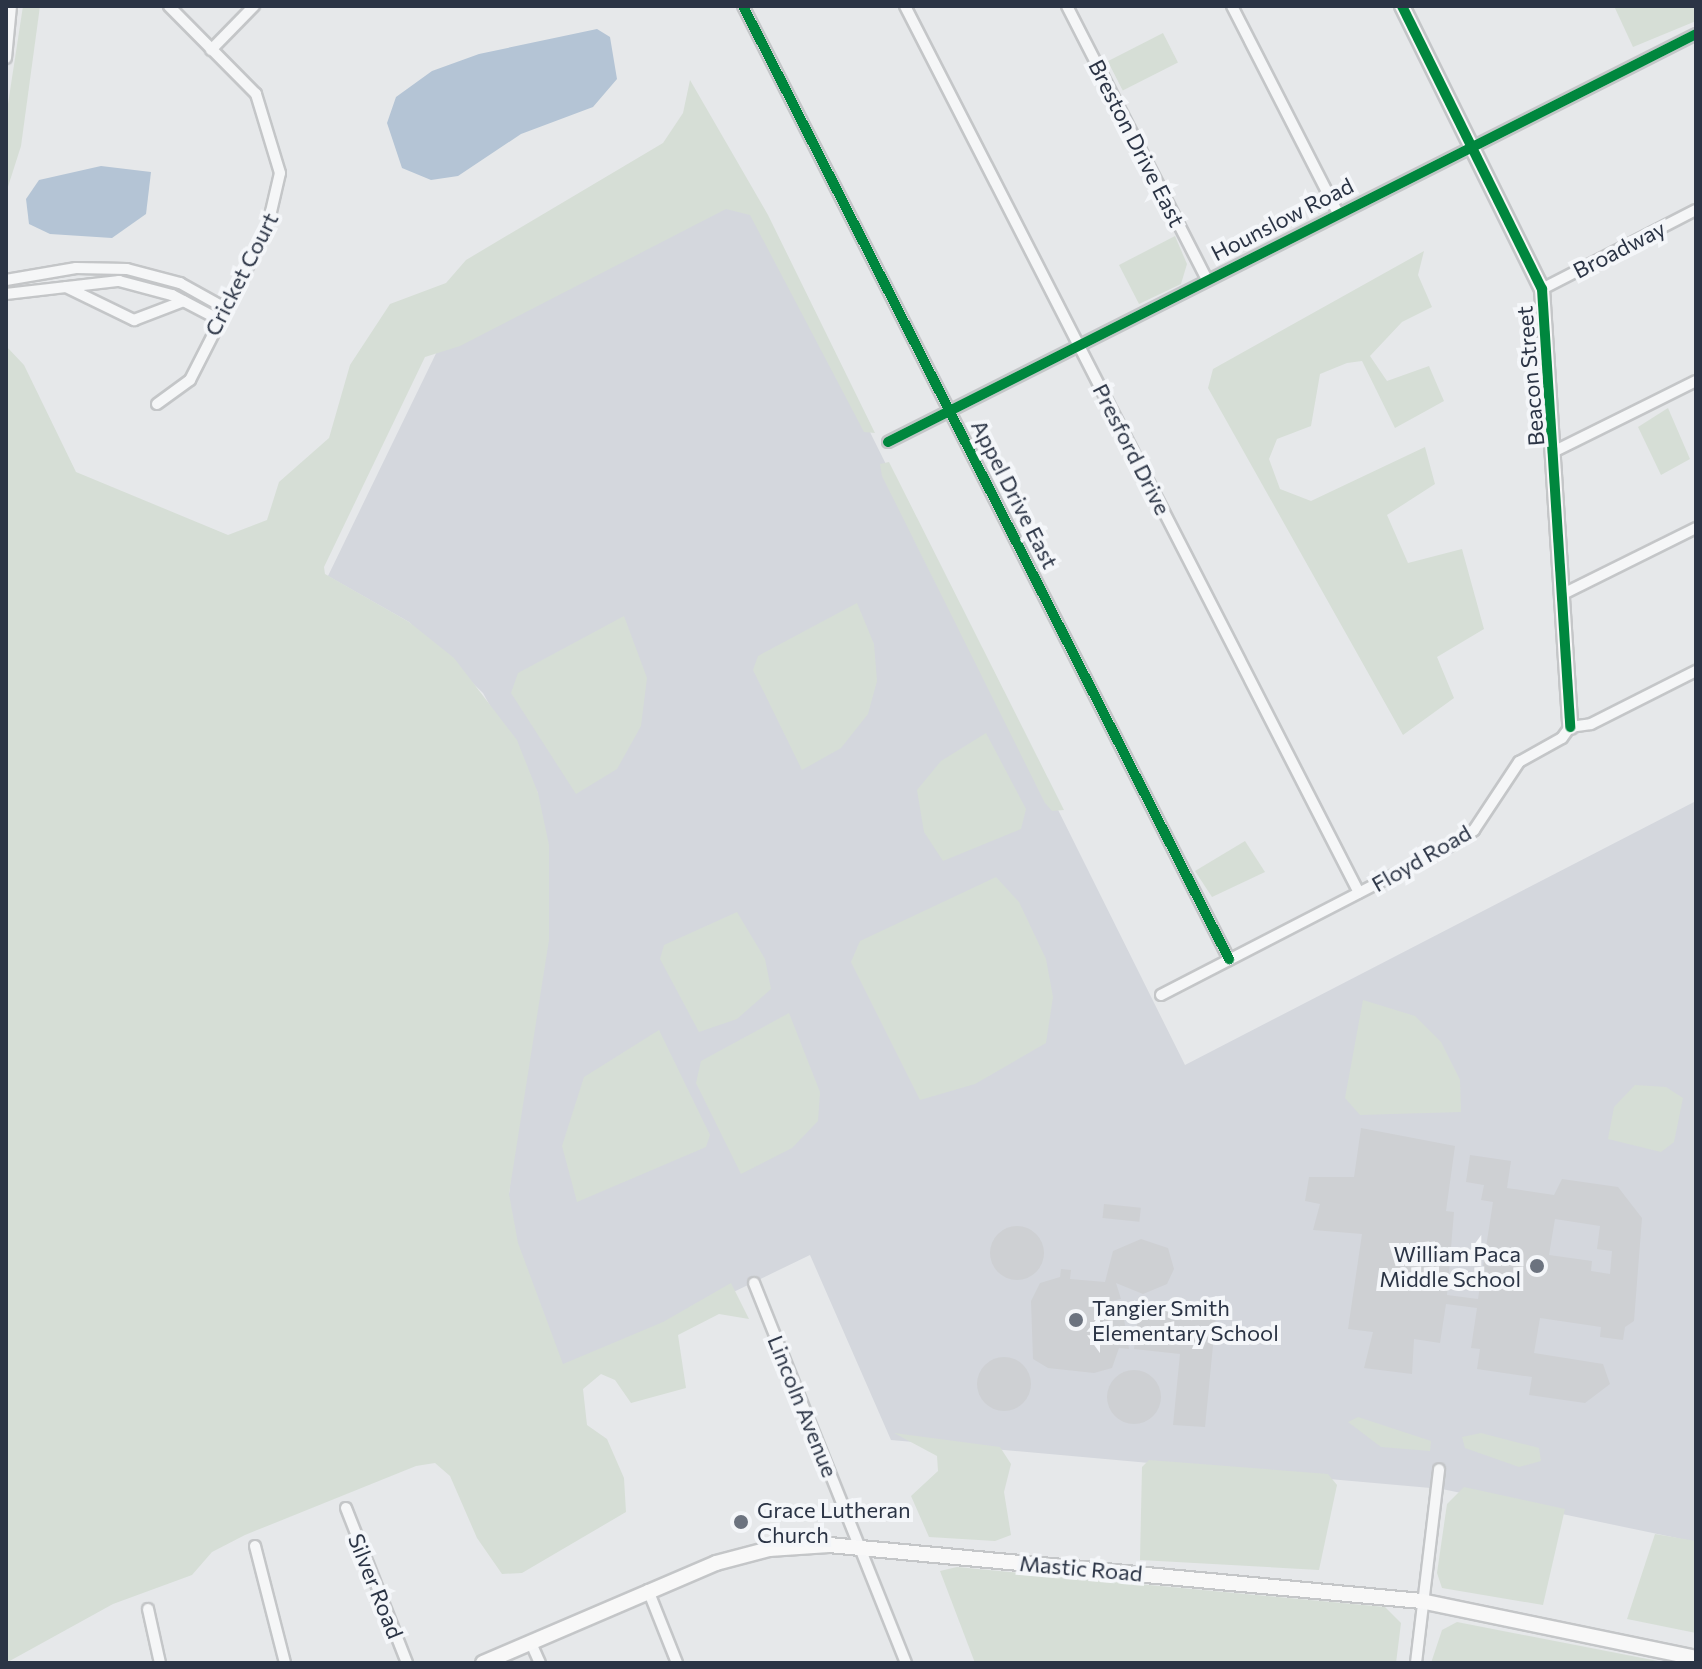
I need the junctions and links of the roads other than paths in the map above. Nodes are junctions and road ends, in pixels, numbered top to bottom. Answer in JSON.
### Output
{"nodes":[{"id":1,"x":11,"y":6,"type":"edge"},
{"id":2,"x":169,"y":6,"type":"edge"},
{"id":3,"x":254,"y":6,"type":"edge"},
{"id":4,"x":743,"y":6,"type":"edge"},
{"id":5,"x":905,"y":6,"type":"edge"},
{"id":6,"x":1067,"y":6,"type":"edge"},
{"id":7,"x":1232,"y":6,"type":"edge"},
{"id":8,"x":1402,"y":6,"type":"edge"},
{"id":9,"x":1696,"y":34,"type":"edge"},
{"id":10,"x":211,"y":50,"type":"junction"},
{"id":11,"x":6,"y":58,"type":"edge"},
{"id":12,"x":1474,"y":146,"type":"junction"},
{"id":13,"x":1696,"y":210,"type":"edge"},
{"id":14,"x":1338,"y":213,"type":"junction"},
{"id":15,"x":165,"y":279,"type":"junction"},
{"id":16,"x":6,"y":280,"type":"edge"},
{"id":17,"x":1207,"y":280,"type":"junction"},
{"id":18,"x":61,"y":285,"type":"junction"},
{"id":19,"x":1542,"y":289,"type":"junction"},
{"id":20,"x":162,"y":292,"type":"junction"},
{"id":21,"x":6,"y":294,"type":"edge"},
{"id":22,"x":184,"y":301,"type":"junction"},
{"id":23,"x":165,"y":306,"type":"junction"},
{"id":24,"x":223,"y":307,"type":"junction"},
{"id":25,"x":218,"y":319,"type":"junction"},
{"id":26,"x":1080,"y":347,"type":"junction"},
{"id":27,"x":1696,"y":381,"type":"edge"},
{"id":28,"x":157,"y":404,"type":"dead end"},
{"id":29,"x":951,"y":412,"type":"junction"},
{"id":30,"x":888,"y":442,"type":"dead end"},
{"id":31,"x":1557,"y":450,"type":"junction"},
{"id":32,"x":1696,"y":528,"type":"edge"},
{"id":33,"x":1561,"y":595,"type":"junction"},
{"id":34,"x":1696,"y":671,"type":"edge"},
{"id":35,"x":1570,"y":727,"type":"junction"},
{"id":36,"x":1359,"y":893,"type":"junction"},
{"id":37,"x":1229,"y":959,"type":"junction"},
{"id":38,"x":1161,"y":995,"type":"dead end"},
{"id":39,"x":754,"y":1283,"type":"dead end"},
{"id":40,"x":1439,"y":1469,"type":"dead end"},
{"id":41,"x":346,"y":1508,"type":"dead end"},
{"id":42,"x":255,"y":1546,"type":"dead end"},
{"id":43,"x":860,"y":1546,"type":"junction"},
{"id":44,"x":648,"y":1590,"type":"junction"},
{"id":45,"x":1421,"y":1601,"type":"junction"},
{"id":46,"x":148,"y":1609,"type":"dead end"},
{"id":47,"x":531,"y":1643,"type":"junction"},
{"id":48,"x":1696,"y":1658,"type":"edge"},
{"id":49,"x":160,"y":1663,"type":"edge"},
{"id":50,"x":285,"y":1663,"type":"edge"},
{"id":51,"x":407,"y":1663,"type":"edge"},
{"id":52,"x":483,"y":1663,"type":"edge"},
{"id":53,"x":540,"y":1663,"type":"edge"},
{"id":54,"x":677,"y":1663,"type":"edge"},
{"id":55,"x":906,"y":1663,"type":"edge"},
{"id":56,"x":1416,"y":1663,"type":"edge"}],
"edges":[{"from":1,"to":11,"type":"street"},
{"from":2,"to":10,"type":"street","name":"Cricket Court"},
{"from":3,"to":10,"type":"street"},
{"from":4,"to":29,"type":"street","name":"Appel Drive East"},
{"from":5,"to":26,"type":"street","name":"Presford Drive"},
{"from":6,"to":17,"type":"street","name":"Breston Drive East"},
{"from":7,"to":14,"type":"street"},
{"from":8,"to":12,"type":"main road","name":"Beacon Street"},
{"from":9,"to":12,"type":"street","name":"Hounslow Road"},
{"from":10,"to":24,"type":"street","name":"Cricket Court"},
{"from":12,"to":14,"type":"street","name":"Hounslow Road"},
{"from":12,"to":19,"type":"main road","name":"Beacon Street"},
{"from":13,"to":19,"type":"street","name":"Broadway"},
{"from":14,"to":17,"type":"street","name":"Hounslow Road"},
{"from":15,"to":16,"type":"street"},
{"from":15,"to":20,"type":"street"},
{"from":15,"to":24,"type":"street"},
{"from":17,"to":26,"type":"street","name":"Hounslow Road"},
{"from":18,"to":20,"type":"street"},
{"from":18,"to":21,"type":"street"},
{"from":18,"to":23,"type":"street"},
{"from":19,"to":31,"type":"main road","name":"Beacon Street"},
{"from":20,"to":22,"type":"street"},
{"from":20,"to":23,"type":"street"},
{"from":22,"to":23,"type":"street"},
{"from":22,"to":25,"type":"street"},
{"from":24,"to":25,"type":"street","name":"Cricket Court"},
{"from":25,"to":28,"type":"street","name":"Cricket Court"},
{"from":26,"to":29,"type":"street","name":"Hounslow Road"},
{"from":26,"to":36,"type":"street","name":"Presford Drive"},
{"from":27,"to":31,"type":"street"},
{"from":29,"to":30,"type":"street","name":"Hounslow Road"},
{"from":29,"to":37,"type":"street","name":"Appel Drive East"},
{"from":31,"to":33,"type":"main road","name":"Beacon Street"},
{"from":32,"to":33,"type":"street"},
{"from":33,"to":35,"type":"main road","name":"Beacon Street"},
{"from":34,"to":35,"type":"street","name":"Floyd Road"},
{"from":35,"to":36,"type":"street","name":"Floyd Road"},
{"from":36,"to":37,"type":"street","name":"Floyd Road"},
{"from":37,"to":38,"type":"street","name":"Floyd Road"},
{"from":39,"to":43,"type":"street","name":"Lincoln Avenue"},
{"from":40,"to":45,"type":"street"},
{"from":41,"to":51,"type":"street","name":"Silver Road"},
{"from":42,"to":50,"type":"street"},
{"from":43,"to":44,"type":"main road","name":"Mastic Road"},
{"from":43,"to":45,"type":"main road","name":"Mastic Road"},
{"from":43,"to":55,"type":"street","name":"Lincoln Avenue"},
{"from":44,"to":47,"type":"main road","name":"Mastic Road"},
{"from":44,"to":54,"type":"street"},
{"from":45,"to":48,"type":"main road","name":"Mastic Road"},
{"from":45,"to":56,"type":"street"},
{"from":46,"to":49,"type":"street"},
{"from":47,"to":52,"type":"main road","name":"Mastic Road"},
{"from":47,"to":53,"type":"street"}]}
